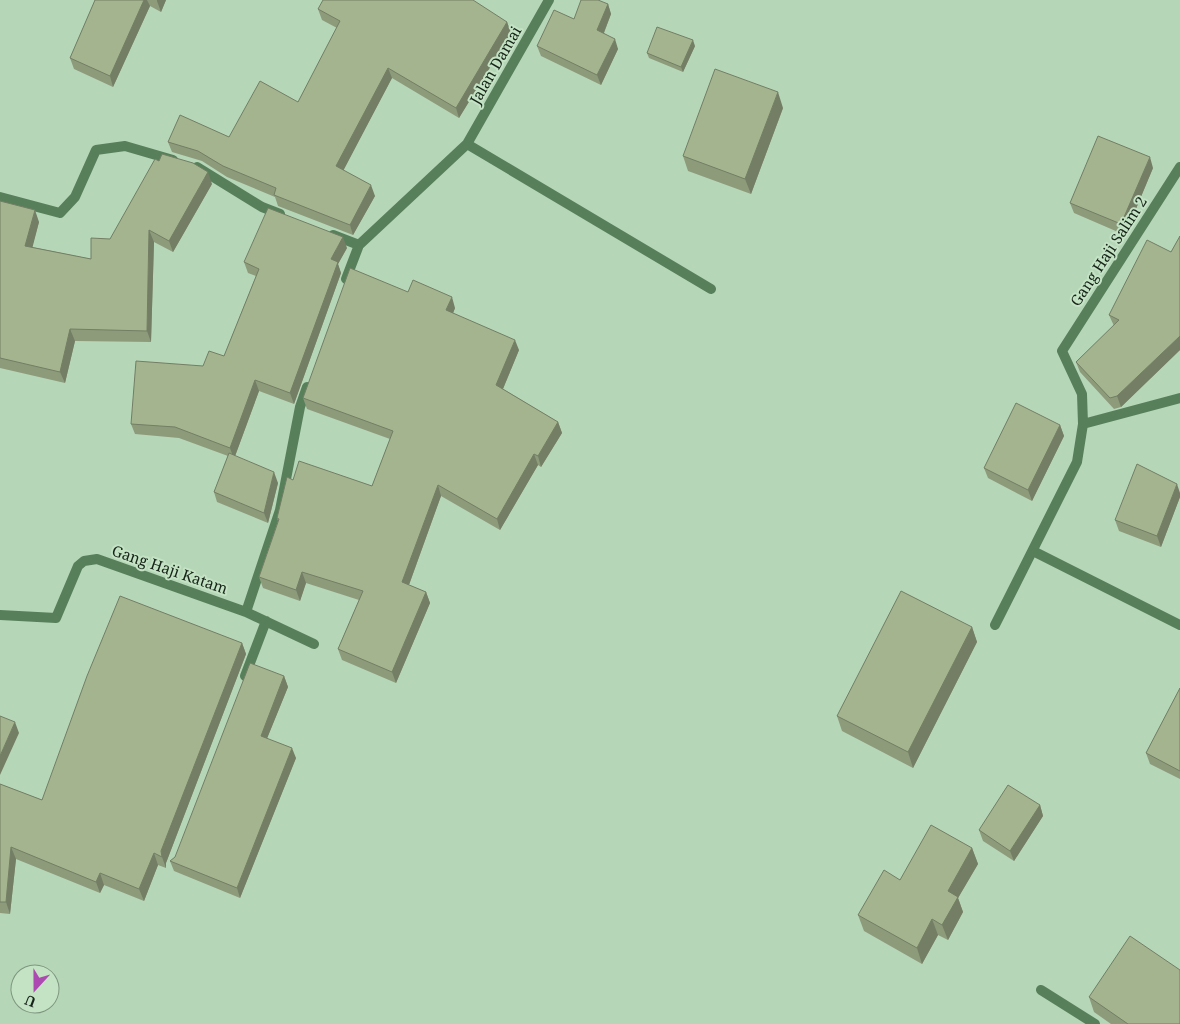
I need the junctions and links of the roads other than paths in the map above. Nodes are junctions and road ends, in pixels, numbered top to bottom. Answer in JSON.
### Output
{"nodes":[{"id":1,"x":549,"y":0,"type":"edge"},
{"id":2,"x":467,"y":144,"type":"junction"},
{"id":3,"x":1180,"y":167,"type":"edge"},
{"id":4,"x":0,"y":197,"type":"edge"},
{"id":5,"x":290,"y":218,"type":"edge"},
{"id":6,"x":325,"y":232,"type":"edge"},
{"id":7,"x":359,"y":245,"type":"junction"},
{"id":8,"x":711,"y":289,"type":"dead end"},
{"id":9,"x":342,"y":290,"type":"edge"},
{"id":10,"x":310,"y":380,"type":"edge"},
{"id":11,"x":1180,"y":398,"type":"edge"},
{"id":12,"x":1083,"y":424,"type":"junction"},
{"id":13,"x":1033,"y":551,"type":"junction"},
{"id":14,"x":246,"y":612,"type":"junction"},
{"id":15,"x":0,"y":615,"type":"edge"},
{"id":16,"x":266,"y":621,"type":"junction"},
{"id":17,"x":996,"y":625,"type":"dead end"},
{"id":18,"x":1180,"y":625,"type":"edge"},
{"id":19,"x":314,"y":644,"type":"dead end"},
{"id":20,"x":242,"y":684,"type":"edge"},
{"id":21,"x":1041,"y":990,"type":"dead end"},
{"id":22,"x":1095,"y":1024,"type":"edge"}],
"edges":[{"from":1,"to":2,"type":"street","name":"Jalan Damai"},
{"from":2,"to":7,"type":"street","name":"Jalan Damai"},
{"from":2,"to":8,"type":"street"},
{"from":3,"to":12,"type":"street","name":"Gang Haji Salim 2"},
{"from":4,"to":5,"type":"street"},
{"from":6,"to":7,"type":"street"},
{"from":7,"to":9,"type":"street"},
{"from":10,"to":14,"type":"street"},
{"from":11,"to":12,"type":"street"},
{"from":12,"to":13,"type":"street"},
{"from":13,"to":17,"type":"street"},
{"from":13,"to":18,"type":"street"},
{"from":14,"to":15,"type":"street","name":"Gang Haji Katam"},
{"from":14,"to":16,"type":"street","name":"Gang Haji Katam"},
{"from":16,"to":19,"type":"street","name":"Gang Haji Katam"},
{"from":16,"to":20,"type":"street"},
{"from":21,"to":22,"type":"street"}]}
